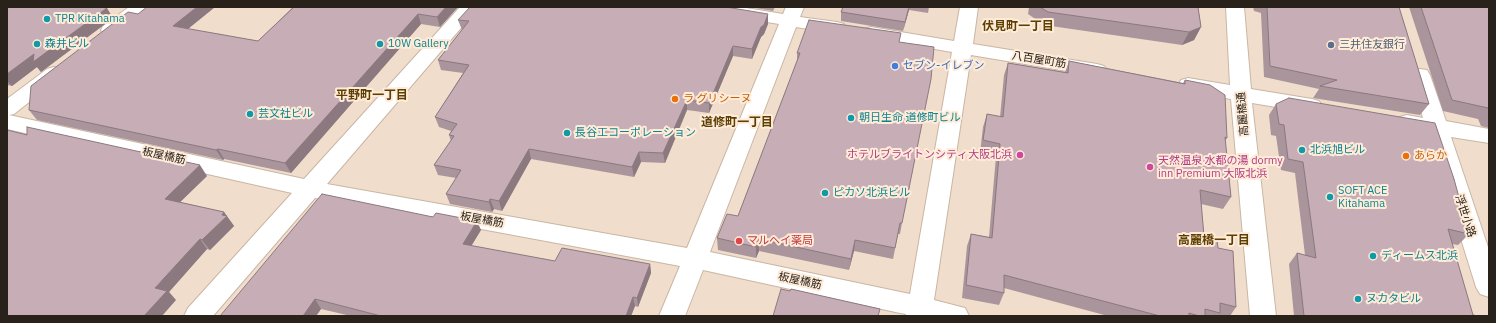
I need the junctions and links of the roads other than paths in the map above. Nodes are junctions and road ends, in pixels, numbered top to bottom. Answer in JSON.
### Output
{"nodes":[{"id":1,"x":141,"y":7,"type":"edge"},
{"id":2,"x":470,"y":7,"type":"edge"},
{"id":3,"x":706,"y":7,"type":"edge"},
{"id":4,"x":969,"y":7,"type":"edge"},
{"id":5,"x":1235,"y":7,"type":"edge"},
{"id":6,"x":793,"y":14,"type":"edge"},
{"id":7,"x":99,"y":39,"type":"edge"},
{"id":8,"x":962,"y":47,"type":"junction"},
{"id":9,"x":1415,"y":59,"type":"edge"},
{"id":10,"x":68,"y":62,"type":"edge"},
{"id":11,"x":1117,"y":73,"type":"edge"},
{"id":12,"x":1171,"y":82,"type":"edge"},
{"id":13,"x":1241,"y":94,"type":"junction"},
{"id":14,"x":1327,"y":108,"type":"edge"},
{"id":15,"x":7,"y":109,"type":"edge"},
{"id":16,"x":1389,"y":119,"type":"edge"},
{"id":17,"x":7,"y":122,"type":"edge"},
{"id":18,"x":1435,"y":126,"type":"junction"},
{"id":19,"x":1489,"y":136,"type":"edge"},
{"id":20,"x":310,"y":188,"type":"junction"},
{"id":21,"x":695,"y":259,"type":"junction"},
{"id":22,"x":1489,"y":287,"type":"edge"},
{"id":23,"x":919,"y":311,"type":"edge"},
{"id":24,"x":197,"y":316,"type":"edge"},
{"id":25,"x":672,"y":316,"type":"edge"},
{"id":26,"x":956,"y":316,"type":"edge"},
{"id":27,"x":1263,"y":316,"type":"edge"}],
"edges":[{"from":1,"to":7,"type":"street"},
{"from":2,"to":20,"type":"street"},
{"from":3,"to":6,"type":"street","name":"八百屋町筋"},
{"from":4,"to":8,"type":"street"},
{"from":5,"to":13,"type":"street","name":"高麗橋通"},
{"from":6,"to":8,"type":"street","name":"八百屋町筋"},
{"from":6,"to":21,"type":"street"},
{"from":8,"to":11,"type":"street","name":"八百屋町筋"},
{"from":8,"to":23,"type":"street"},
{"from":9,"to":18,"type":"street","name":"浮世小路"},
{"from":10,"to":15,"type":"street"},
{"from":12,"to":13,"type":"street"},
{"from":13,"to":14,"type":"street"},
{"from":13,"to":27,"type":"street","name":"高麗橋通"},
{"from":16,"to":18,"type":"street"},
{"from":17,"to":20,"type":"street","name":"板屋橋筋"},
{"from":18,"to":19,"type":"street"},
{"from":18,"to":22,"type":"street","name":"浮世小路"},
{"from":20,"to":21,"type":"street","name":"板屋橋筋"},
{"from":20,"to":24,"type":"street"},
{"from":21,"to":23,"type":"street","name":"板屋橋筋"},
{"from":21,"to":25,"type":"street"},
{"from":23,"to":26,"type":"street","name":"板屋橋筋"}]}
